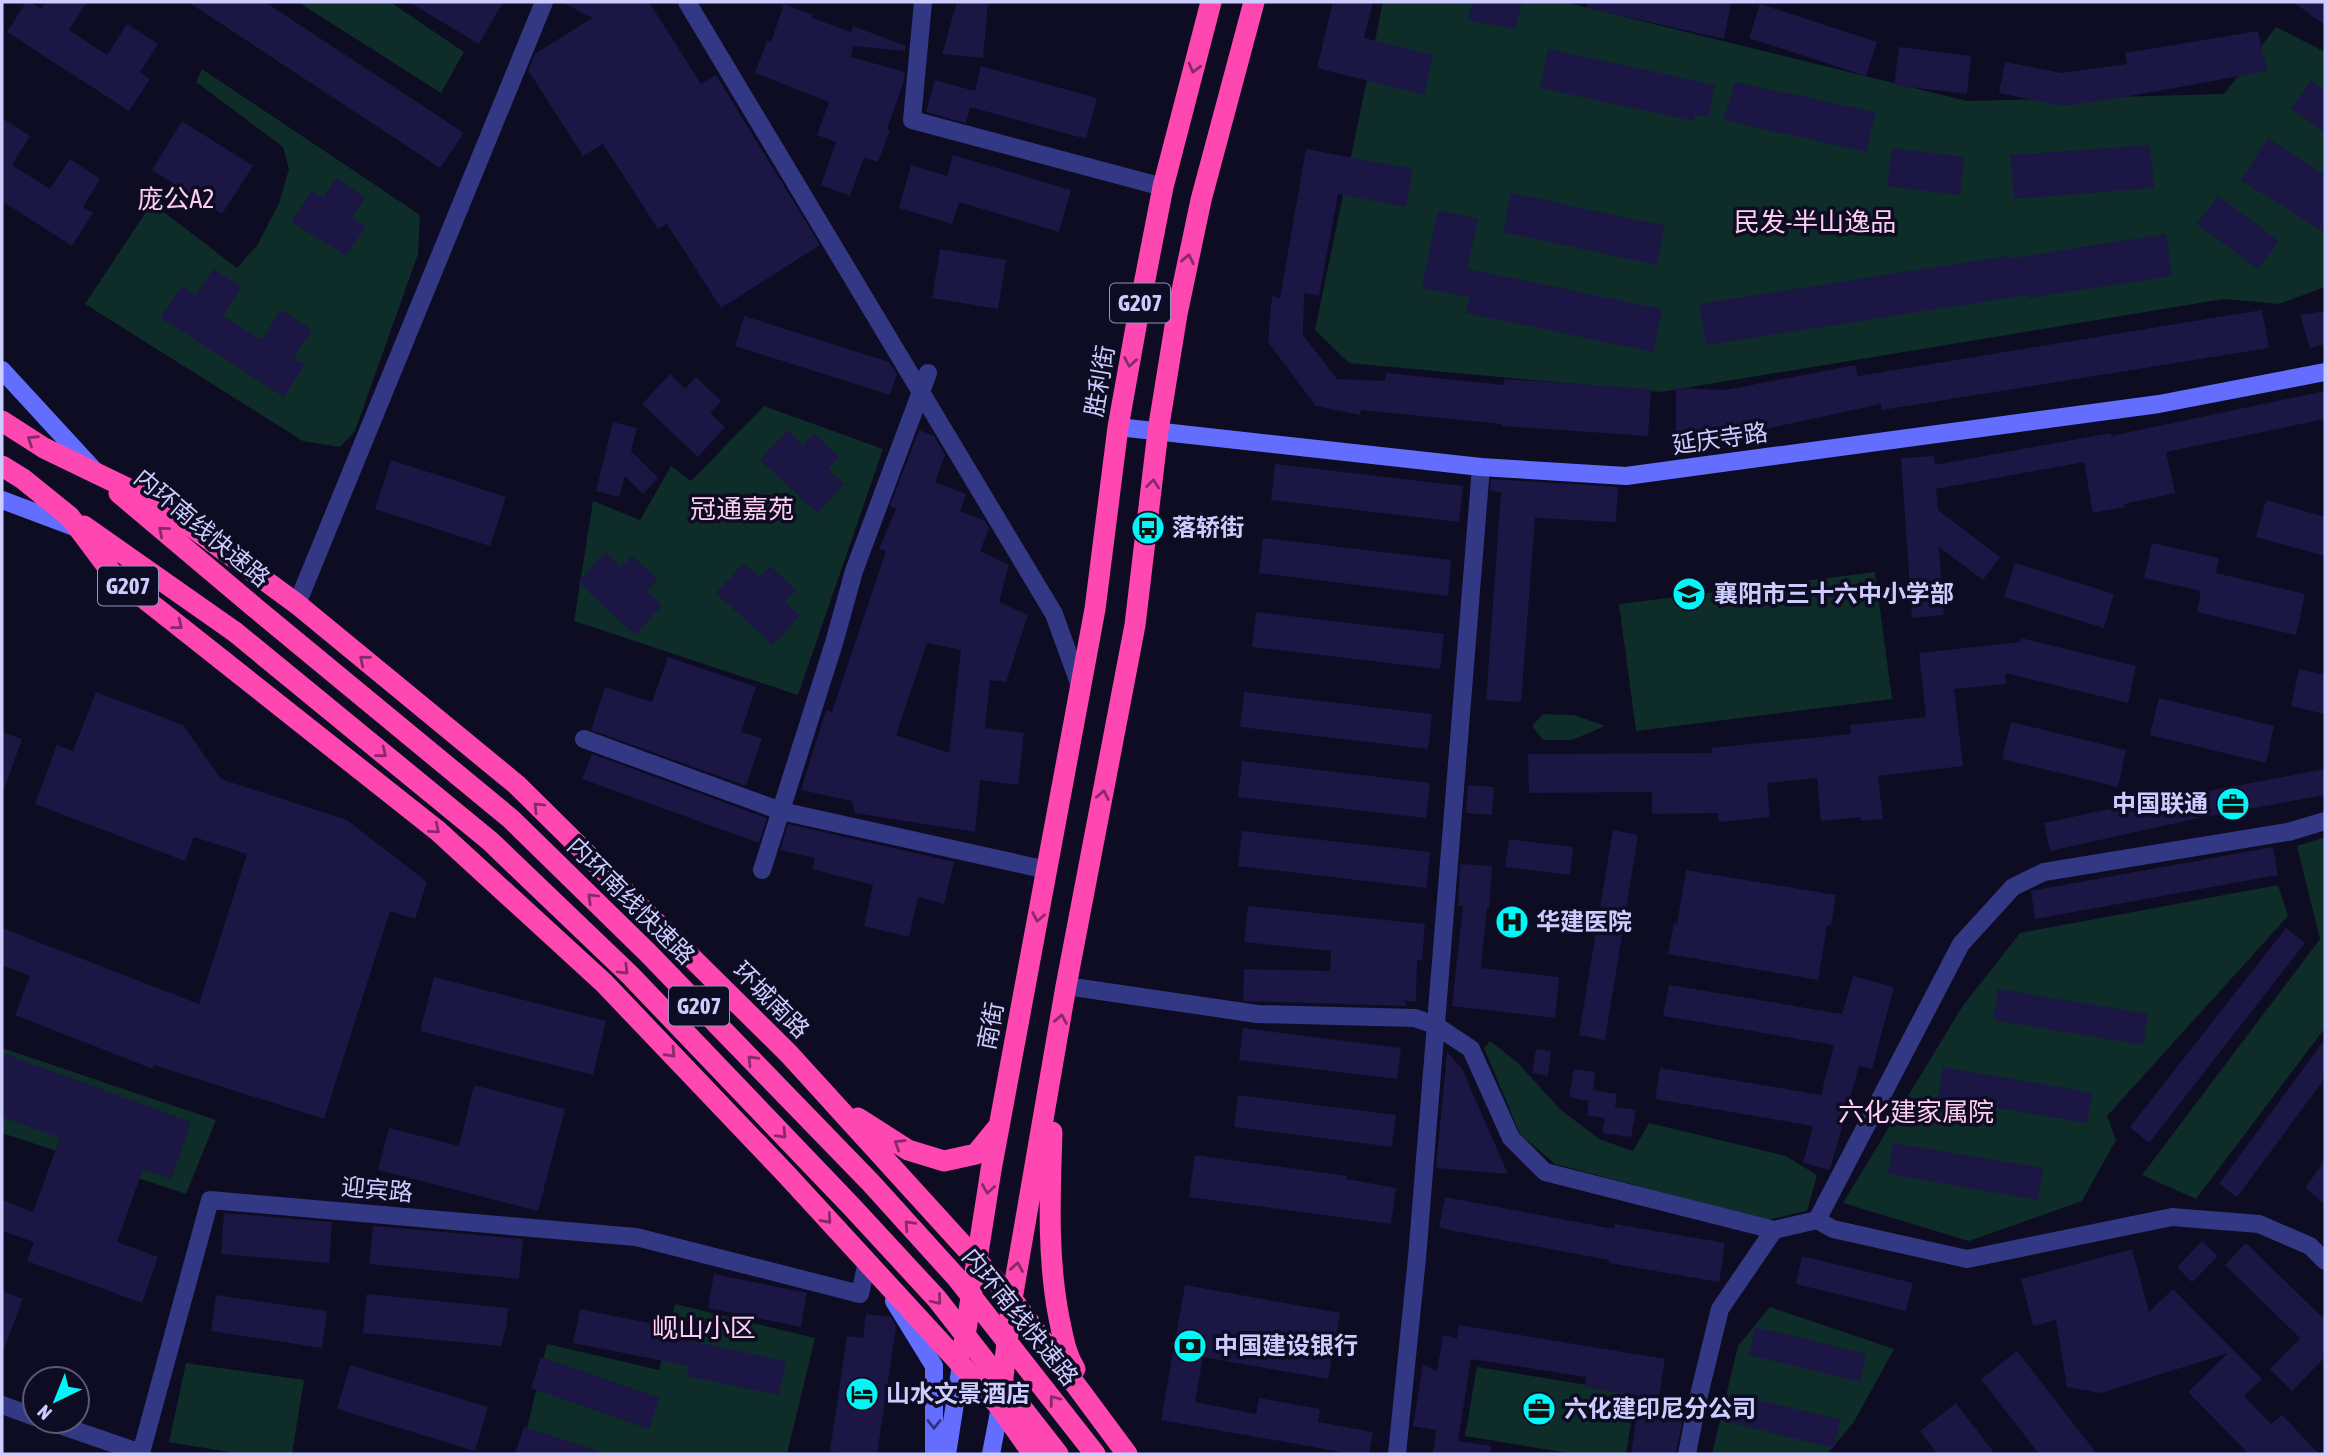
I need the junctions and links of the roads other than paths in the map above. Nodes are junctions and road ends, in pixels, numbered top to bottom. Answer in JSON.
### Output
{"nodes":[{"id":1,"x":544,"y":2,"type":"edge"},
{"id":2,"x":687,"y":2,"type":"edge"},
{"id":3,"x":923,"y":2,"type":"edge"},
{"id":4,"x":1211,"y":2,"type":"edge"},
{"id":5,"x":1252,"y":10,"type":"edge"},
{"id":6,"x":1163,"y":187,"type":"junction"},
{"id":7,"x":2,"y":370,"type":"edge"},
{"id":8,"x":2325,"y":372,"type":"edge"},
{"id":9,"x":928,"y":373,"type":"dead end"},
{"id":10,"x":921,"y":392,"type":"junction"},
{"id":11,"x":2,"y":421,"type":"edge"},
{"id":12,"x":1118,"y":427,"type":"junction"},
{"id":13,"x":1158,"y":431,"type":"junction"},
{"id":14,"x":2,"y":466,"type":"edge"},
{"id":15,"x":1481,"y":467,"type":"junction"},
{"id":16,"x":100,"y":476,"type":"junction"},
{"id":17,"x":2,"y":500,"type":"edge"},
{"id":18,"x":74,"y":523,"type":"junction"},
{"id":19,"x":297,"y":604,"type":"junction"},
{"id":20,"x":1095,"y":609,"type":"joint"},
{"id":21,"x":1080,"y":686,"type":"junction"},
{"id":22,"x":584,"y":739,"type":"dead end"},
{"id":23,"x":781,"y":811,"type":"junction"},
{"id":24,"x":2325,"y":821,"type":"edge"},
{"id":25,"x":762,"y":870,"type":"dead end"},
{"id":26,"x":1046,"y":870,"type":"junction"},
{"id":27,"x":1066,"y":986,"type":"junction"},
{"id":28,"x":1436,"y":1025,"type":"junction"},
{"id":29,"x":1054,"y":1055,"type":"junction"},
{"id":30,"x":831,"y":1100,"type":"junction"},
{"id":31,"x":999,"y":1125,"type":"junction"},
{"id":32,"x":1816,"y":1220,"type":"junction"},
{"id":33,"x":1774,"y":1230,"type":"junction"},
{"id":34,"x":977,"y":1260,"type":"junction"},
{"id":35,"x":2325,"y":1261,"type":"edge"},
{"id":36,"x":872,"y":1268,"type":"junction"},
{"id":37,"x":1012,"y":1299,"type":"junction"},
{"id":38,"x":961,"y":1365,"type":"junction"},
{"id":39,"x":2,"y":1405,"type":"edge"},
{"id":40,"x":1000,"y":1408,"type":"junction"},
{"id":41,"x":21,"y":1412,"type":"edge"},
{"id":42,"x":89,"y":1435,"type":"edge"},
{"id":43,"x":934,"y":1454,"type":"edge"},
{"id":44,"x":947,"y":1454,"type":"edge"},
{"id":45,"x":991,"y":1454,"type":"edge"},
{"id":46,"x":1033,"y":1454,"type":"edge"},
{"id":47,"x":1058,"y":1454,"type":"edge"},
{"id":48,"x":1095,"y":1454,"type":"edge"},
{"id":49,"x":1128,"y":1454,"type":"edge"},
{"id":50,"x":1397,"y":1454,"type":"edge"},
{"id":51,"x":1687,"y":1454,"type":"edge"}],
"edges":[{"from":1,"to":19,"type":"street"},
{"from":2,"to":10,"type":"street"},
{"from":3,"to":6,"type":"street"},
{"from":4,"to":6,"type":"highway","name":"胜利街","number":"G207","one_way":true},
{"from":13,"to":5,"type":"highway","one_way":true},
{"from":6,"to":12,"type":"highway","name":"胜利街","number":"G207","one_way":true},
{"from":7,"to":16,"type":"street"},
{"from":8,"to":15,"type":"street","name":"延庆寺路"},
{"from":9,"to":10,"type":"street"},
{"from":10,"to":21,"type":"street"},
{"from":10,"to":23,"type":"street"},
{"from":16,"to":11,"type":"highway","name":"内环南线快速路","number":"G207","one_way":true},
{"from":12,"to":13,"type":"street","name":"延庆寺路"},
{"from":12,"to":20,"type":"highway","name":"胜利街","number":"G207"},
{"from":13,"to":15,"type":"street","name":"延庆寺路"},
{"from":27,"to":13,"type":"highway","one_way":true},
{"from":14,"to":18,"type":"highway","number":"G207"},
{"from":15,"to":28,"type":"street"},
{"from":16,"to":19,"type":"highway","name":"内环南线快速路","number":"G207"},
{"from":48,"to":16,"type":"highway","name":"内环南线快速路","number":"G207","one_way":true,"bridge":true},
{"from":17,"to":18,"type":"street"},
{"from":18,"to":36,"type":"highway","number":"G207","one_way":true},
{"from":18,"to":47,"type":"highway","number":"G207","one_way":true,"bridge":true},
{"from":30,"to":19,"type":"highway","name":"环城南路","number":"G207","one_way":true},
{"from":20,"to":21,"type":"highway","name":"南街","number":"G207"},
{"from":21,"to":26,"type":"highway","name":"南街","number":"G207"},
{"from":22,"to":23,"type":"street"},
{"from":23,"to":25,"type":"street"},
{"from":23,"to":26,"type":"street"},
{"from":24,"to":32,"type":"street"},
{"from":26,"to":31,"type":"highway","name":"南街","number":"G207","one_way":true},
{"from":27,"to":28,"type":"street"},
{"from":29,"to":27,"type":"highway","one_way":true},
{"from":28,"to":33,"type":"street"},
{"from":28,"to":50,"type":"street"},
{"from":37,"to":29,"type":"highway","one_way":true},
{"from":29,"to":49,"type":"highway"},
{"from":31,"to":30,"type":"highway","one_way":true},
{"from":30,"to":34,"type":"highway","name":"环城南路","number":"G207"},
{"from":31,"to":34,"type":"highway","name":"南街","number":"G207","one_way":true},
{"from":32,"to":33,"type":"street"},
{"from":32,"to":35,"type":"street"},
{"from":33,"to":51,"type":"street"},
{"from":34,"to":37,"type":"highway","name":"环城南路","number":"G207"},
{"from":34,"to":38,"type":"highway","name":"南街","number":"G207"},
{"from":36,"to":38,"type":"highway"},
{"from":36,"to":42,"type":"street","name":"迎宾路"},
{"from":36,"to":43,"type":"street","one_way":true},
{"from":37,"to":40,"type":"highway"},
{"from":37,"to":49,"type":"highway","name":"环城南路","number":"G207"},
{"from":38,"to":40,"type":"highway"},
{"from":38,"to":44,"type":"street","name":"南街"},
{"from":39,"to":41,"type":"street"},
{"from":40,"to":45,"type":"street"},
{"from":40,"to":46,"type":"highway"}]}
